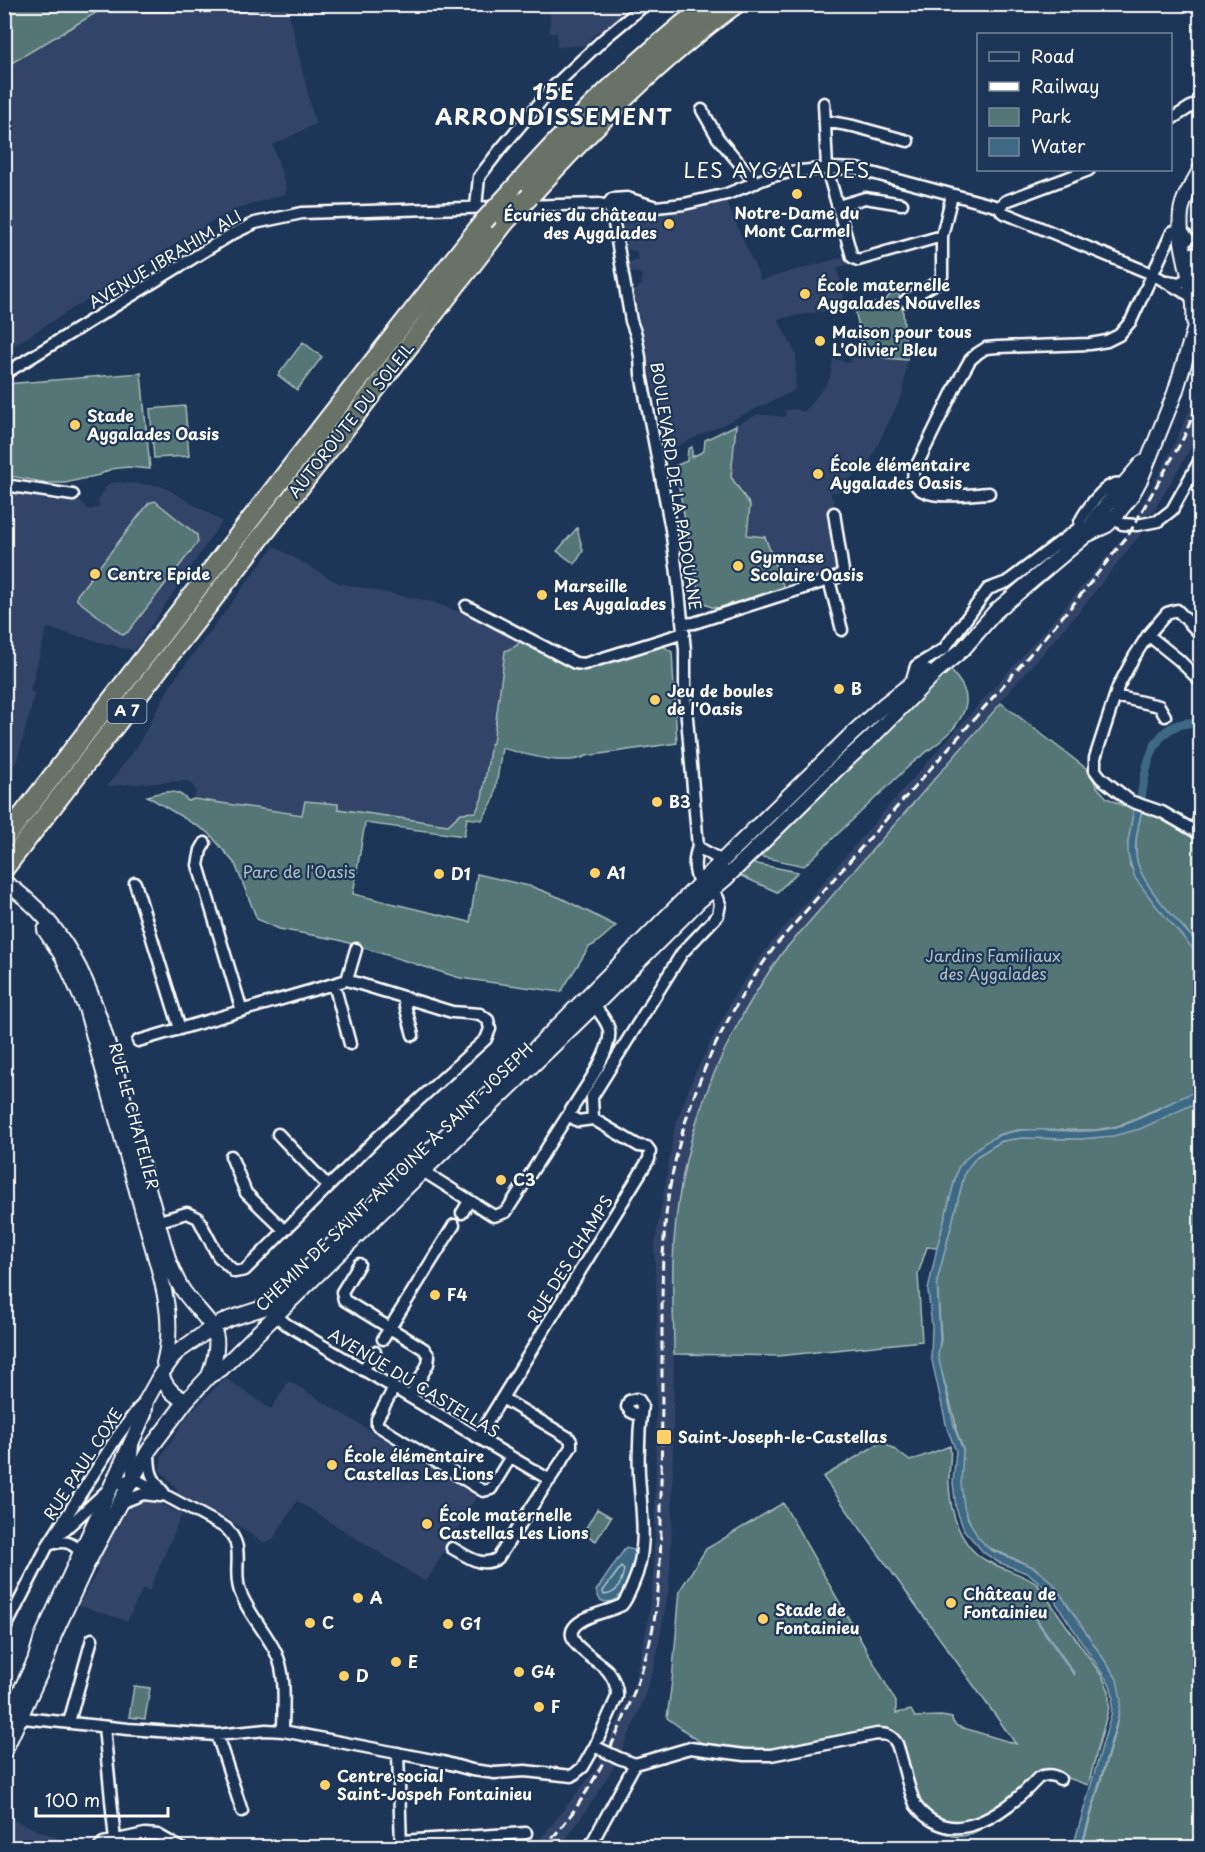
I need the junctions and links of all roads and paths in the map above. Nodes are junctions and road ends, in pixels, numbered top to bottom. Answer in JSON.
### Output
{"nodes":[{"id":1,"x":646,"y":4,"type":"edge"},
{"id":2,"x":708,"y":4,"type":"edge"},
{"id":3,"x":736,"y":4,"type":"edge"},
{"id":4,"x":824,"y":103,"type":"dead end"},
{"id":5,"x":1196,"y":104,"type":"edge"},
{"id":6,"x":702,"y":110,"type":"dead end"},
{"id":7,"x":1172,"y":119,"type":"edge"},
{"id":8,"x":825,"y":121,"type":"junction"},
{"id":9,"x":908,"y":141,"type":"dead end"},
{"id":10,"x":827,"y":169,"type":"junction"},
{"id":11,"x":1086,"y":171,"type":"edge"},
{"id":12,"x":1198,"y":174,"type":"edge"},
{"id":13,"x":756,"y":183,"type":"junction"},
{"id":14,"x":951,"y":195,"type":"junction"},
{"id":15,"x":532,"y":201,"type":"junction"},
{"id":16,"x":903,"y":204,"type":"dead end"},
{"id":17,"x":607,"y":206,"type":"junction"},
{"id":18,"x":838,"y":206,"type":"junction"},
{"id":19,"x":999,"y":207,"type":"junction"},
{"id":20,"x":480,"y":214,"type":"junction"},
{"id":21,"x":1185,"y":234,"type":"junction"},
{"id":22,"x":942,"y":236,"type":"junction"},
{"id":23,"x":1192,"y":253,"type":"junction"},
{"id":24,"x":1152,"y":274,"type":"junction"},
{"id":25,"x":1189,"y":278,"type":"junction"},
{"id":26,"x":1164,"y":280,"type":"junction"},
{"id":27,"x":905,"y":301,"type":"dead end"},
{"id":28,"x":1198,"y":303,"type":"edge"},
{"id":29,"x":4,"y":374,"type":"edge"},
{"id":30,"x":1150,"y":453,"type":"junction"},
{"id":31,"x":1200,"y":460,"type":"edge"},
{"id":32,"x":4,"y":484,"type":"edge"},
{"id":33,"x":1124,"y":484,"type":"junction"},
{"id":34,"x":989,"y":493,"type":"dead end"},
{"id":35,"x":73,"y":495,"type":"dead end"},
{"id":36,"x":269,"y":511,"type":"junction"},
{"id":37,"x":834,"y":513,"type":"dead end"},
{"id":38,"x":1097,"y":516,"type":"junction"},
{"id":39,"x":1114,"y":518,"type":"junction"},
{"id":40,"x":1083,"y":531,"type":"junction"},
{"id":41,"x":829,"y":580,"type":"junction"},
{"id":42,"x":466,"y":606,"type":"dead end"},
{"id":43,"x":683,"y":628,"type":"junction"},
{"id":44,"x":842,"y":630,"type":"dead end"},
{"id":45,"x":1200,"y":634,"type":"edge"},
{"id":46,"x":1148,"y":635,"type":"junction"},
{"id":47,"x":935,"y":664,"type":"junction"},
{"id":48,"x":1199,"y":680,"type":"edge"},
{"id":49,"x":1115,"y":696,"type":"junction"},
{"id":50,"x":1165,"y":716,"type":"dead end"},
{"id":51,"x":1200,"y":815,"type":"edge"},
{"id":52,"x":1198,"y":833,"type":"edge"},
{"id":53,"x":4,"y":839,"type":"edge"},
{"id":54,"x":205,"y":843,"type":"dead end"},
{"id":55,"x":698,"y":847,"type":"junction"},
{"id":56,"x":722,"y":862,"type":"junction"},
{"id":57,"x":5,"y":873,"type":"edge"},
{"id":58,"x":135,"y":883,"type":"dead end"},
{"id":59,"x":706,"y":887,"type":"junction"},
{"id":60,"x":4,"y":890,"type":"edge"},
{"id":61,"x":356,"y":949,"type":"dead end"},
{"id":62,"x":347,"y":980,"type":"junction"},
{"id":63,"x":334,"y":984,"type":"junction"},
{"id":64,"x":403,"y":998,"type":"junction"},
{"id":65,"x":594,"y":1006,"type":"junction"},
{"id":66,"x":242,"y":1011,"type":"junction"},
{"id":67,"x":180,"y":1029,"type":"junction"},
{"id":68,"x":413,"y":1035,"type":"dead end"},
{"id":69,"x":138,"y":1041,"type":"dead end"},
{"id":70,"x":350,"y":1044,"type":"dead end"},
{"id":71,"x":568,"y":1115,"type":"junction"},
{"id":72,"x":593,"y":1119,"type":"junction"},
{"id":73,"x":279,"y":1134,"type":"dead end"},
{"id":74,"x":231,"y":1156,"type":"dead end"},
{"id":75,"x":418,"y":1168,"type":"junction"},
{"id":76,"x":328,"y":1186,"type":"junction"},
{"id":77,"x":469,"y":1200,"type":"junction"},
{"id":78,"x":462,"y":1213,"type":"dead end"},
{"id":79,"x":152,"y":1223,"type":"junction"},
{"id":80,"x":454,"y":1225,"type":"dead end"},
{"id":81,"x":284,"y":1230,"type":"junction"},
{"id":82,"x":359,"y":1264,"type":"dead end"},
{"id":83,"x":198,"y":1307,"type":"junction"},
{"id":84,"x":271,"y":1311,"type":"junction"},
{"id":85,"x":229,"y":1319,"type":"junction"},
{"id":86,"x":213,"y":1327,"type":"junction"},
{"id":87,"x":389,"y":1329,"type":"junction"},
{"id":88,"x":382,"y":1339,"type":"dead end"},
{"id":89,"x":375,"y":1352,"type":"dead end"},
{"id":90,"x":363,"y":1370,"type":"junction"},
{"id":91,"x":161,"y":1374,"type":"junction"},
{"id":92,"x":209,"y":1376,"type":"junction"},
{"id":93,"x":394,"y":1388,"type":"junction"},
{"id":94,"x":410,"y":1397,"type":"junction"},
{"id":95,"x":502,"y":1398,"type":"junction"},
{"id":96,"x":146,"y":1401,"type":"junction"},
{"id":97,"x":186,"y":1401,"type":"junction"},
{"id":98,"x":640,"y":1416,"type":"dead end"},
{"id":99,"x":478,"y":1437,"type":"junction"},
{"id":100,"x":133,"y":1439,"type":"junction"},
{"id":101,"x":149,"y":1450,"type":"junction"},
{"id":102,"x":510,"y":1458,"type":"junction"},
{"id":103,"x":133,"y":1478,"type":"junction"},
{"id":104,"x":550,"y":1480,"type":"junction"},
{"id":105,"x":112,"y":1486,"type":"junction"},
{"id":106,"x":168,"y":1497,"type":"junction"},
{"id":107,"x":120,"y":1503,"type":"junction"},
{"id":108,"x":48,"y":1545,"type":"junction"},
{"id":109,"x":452,"y":1548,"type":"dead end"},
{"id":110,"x":81,"y":1552,"type":"junction"},
{"id":111,"x":4,"y":1631,"type":"edge"},
{"id":112,"x":92,"y":1638,"type":"dead end"},
{"id":113,"x":10,"y":1719,"type":"edge"},
{"id":114,"x":69,"y":1722,"type":"junction"},
{"id":115,"x":104,"y":1727,"type":"junction"},
{"id":116,"x":283,"y":1731,"type":"junction"},
{"id":117,"x":217,"y":1735,"type":"junction"},
{"id":118,"x":597,"y":1747,"type":"junction"},
{"id":119,"x":4,"y":1752,"type":"edge"},
{"id":120,"x":398,"y":1754,"type":"junction"},
{"id":121,"x":635,"y":1764,"type":"junction"},
{"id":122,"x":1060,"y":1779,"type":"dead end"},
{"id":123,"x":242,"y":1811,"type":"dead end"},
{"id":124,"x":984,"y":1832,"type":"dead end"},
{"id":125,"x":526,"y":1833,"type":"dead end"},
{"id":126,"x":941,"y":1837,"type":"dead end"},
{"id":127,"x":116,"y":1841,"type":"junction"},
{"id":128,"x":401,"y":1844,"type":"edge"},
{"id":129,"x":99,"y":1848,"type":"edge"},
{"id":130,"x":181,"y":1848,"type":"edge"},
{"id":131,"x":589,"y":1848,"type":"edge"}],
"edges":[{"from":1,"to":20,"type":"street"},
{"from":2,"to":20,"type":"highway","name":"AUTOROUTE DU SOLEIL","number":"A 7","bridge":true},
{"from":3,"to":15,"type":"highway","name":"AUTOROUTE DU SOLEIL","number":"A 7"},
{"from":4,"to":8,"type":"street"},
{"from":5,"to":7,"type":"street"},
{"from":6,"to":13,"type":"street"},
{"from":8,"to":9,"type":"street"},
{"from":8,"to":10,"type":"street"},
{"from":10,"to":13,"type":"street","name":"AVENUE IBRAHIM ALI"},
{"from":10,"to":14,"type":"street","name":"AVENUE IBRAHIM ALI"},
{"from":10,"to":18,"type":"street"},
{"from":11,"to":19,"type":"street"},
{"from":12,"to":21,"type":"main road"},
{"from":13,"to":17,"type":"street","name":"AVENUE IBRAHIM ALI"},
{"from":14,"to":19,"type":"street","name":"AVENUE IBRAHIM ALI"},
{"from":14,"to":22,"type":"street"},
{"from":15,"to":17,"type":"street","name":"AVENUE IBRAHIM ALI"},
{"from":15,"to":20,"type":"street","name":"AVENUE IBRAHIM ALI"},
{"from":15,"to":36,"type":"highway","name":"AUTOROUTE DU SOLEIL","number":"A 7","bridge":true},
{"from":16,"to":18,"type":"street"},
{"from":17,"to":43,"type":"street","name":"BOULEVARD DE LA PADOUANE"},
{"from":18,"to":22,"type":"street"},
{"from":19,"to":24,"type":"street","name":"AVENUE IBRAHIM ALI"},
{"from":20,"to":29,"type":"street","name":"AVENUE IBRAHIM ALI"},
{"from":20,"to":36,"type":"highway","name":"AUTOROUTE DU SOLEIL","number":"A 7"},
{"from":21,"to":23,"type":"main road"},
{"from":21,"to":24,"type":"street"},
{"from":21,"to":25,"type":"main road"},
{"from":22,"to":27,"type":"street"},
{"from":23,"to":25,"type":"street"},
{"from":23,"to":28,"type":"main road"},
{"from":24,"to":26,"type":"street","name":"AVENUE IBRAHIM ALI"},
{"from":24,"to":34,"type":"street"},
{"from":25,"to":26,"type":"street"},
{"from":25,"to":28,"type":"main road"},
{"from":26,"to":28,"type":"street","name":"AVENUE IBRAHIM ALI"},
{"from":28,"to":30,"type":"main road"},
{"from":30,"to":33,"type":"main road"},
{"from":30,"to":39,"type":"main road"},
{"from":31,"to":39,"type":"street"},
{"from":32,"to":35,"type":"street"},
{"from":33,"to":38,"type":"main road"},
{"from":33,"to":39,"type":"street"},
{"from":33,"to":40,"type":"street"},
{"from":36,"to":53,"type":"highway","name":"AUTOROUTE DU SOLEIL","number":"A 7"},
{"from":36,"to":57,"type":"highway","name":"AUTOROUTE DU SOLEIL","number":"A 7"},
{"from":37,"to":41,"type":"street"},
{"from":38,"to":39,"type":"street"},
{"from":38,"to":40,"type":"main road"},
{"from":39,"to":40,"type":"main road","name":"CHEMIN DE SAINT-ANTOINE À SAINT-JOSEPH"},
{"from":40,"to":47,"type":"main road","name":"CHEMIN DE SAINT-ANTOINE À SAINT-JOSEPH"},
{"from":40,"to":47,"type":"street","name":"CHEMIN DE SAINT-ANTOINE À SAINT-JOSEPH"},
{"from":41,"to":43,"type":"street"},
{"from":41,"to":44,"type":"street"},
{"from":42,"to":43,"type":"street"},
{"from":43,"to":55,"type":"street","name":"BOULEVARD DE LA PADOUANE"},
{"from":45,"to":46,"type":"street"},
{"from":46,"to":48,"type":"street"},
{"from":46,"to":49,"type":"street"},
{"from":47,"to":56,"type":"main road","name":"CHEMIN DE SAINT-ANTOINE À SAINT-JOSEPH"},
{"from":47,"to":59,"type":"main road","name":"CHEMIN DE SAINT-ANTOINE À SAINT-JOSEPH"},
{"from":49,"to":50,"type":"street"},
{"from":49,"to":52,"type":"street"},
{"from":51,"to":52,"type":"street"},
{"from":54,"to":66,"type":"street"},
{"from":55,"to":56,"type":"street"},
{"from":55,"to":59,"type":"street"},
{"from":56,"to":59,"type":"main road","name":"CHEMIN DE SAINT-ANTOINE À SAINT-JOSEPH"},
{"from":57,"to":79,"type":"main road","name":"RUE LE CHATELIER"},
{"from":58,"to":67,"type":"street"},
{"from":59,"to":65,"type":"main road","name":"CHEMIN DE SAINT-ANTOINE À SAINT-JOSEPH"},
{"from":59,"to":72,"type":"street"},
{"from":59,"to":75,"type":"main road","name":"CHEMIN DE SAINT-ANTOINE À SAINT-JOSEPH"},
{"from":60,"to":79,"type":"main road","name":"RUE LE CHATELIER"},
{"from":61,"to":62,"type":"street"},
{"from":62,"to":63,"type":"street"},
{"from":62,"to":64,"type":"street"},
{"from":63,"to":66,"type":"street"},
{"from":63,"to":70,"type":"street"},
{"from":64,"to":68,"type":"street"},
{"from":64,"to":76,"type":"street"},
{"from":65,"to":71,"type":"street"},
{"from":65,"to":75,"type":"main road","name":"CHEMIN DE SAINT-ANTOINE À SAINT-JOSEPH"},
{"from":66,"to":67,"type":"street"},
{"from":67,"to":69,"type":"street"},
{"from":71,"to":72,"type":"street"},
{"from":71,"to":77,"type":"street"},
{"from":72,"to":95,"type":"street","name":"RUE DES CHAMPS"},
{"from":73,"to":76,"type":"street"},
{"from":74,"to":81,"type":"street"},
{"from":75,"to":77,"type":"street"},
{"from":75,"to":84,"type":"main road","name":"CHEMIN DE SAINT-ANTOINE À SAINT-JOSEPH"},
{"from":76,"to":81,"type":"street"},
{"from":77,"to":78,"type":"street"},
{"from":79,"to":81,"type":"street"},
{"from":79,"to":83,"type":"main road","name":"RUE LE CHATELIER"},
{"from":79,"to":91,"type":"main road","name":"RUE LE CHATELIER"},
{"from":80,"to":87,"type":"street"},
{"from":82,"to":87,"type":"street"},
{"from":83,"to":85,"type":"main road"},
{"from":83,"to":86,"type":"main road","name":"RUE LE CHATELIER"},
{"from":84,"to":85,"type":"main road","name":"CHEMIN DE SAINT-ANTOINE À SAINT-JOSEPH"},
{"from":84,"to":90,"type":"street","name":"AVENUE DU CASTELLAS"},
{"from":84,"to":92,"type":"main road","name":"CHEMIN DE SAINT-ANTOINE À SAINT-JOSEPH"},
{"from":85,"to":86,"type":"main road","name":"CHEMIN DE SAINT-ANTOINE À SAINT-JOSEPH"},
{"from":86,"to":91,"type":"main road","name":"CHEMIN DE SAINT-ANTOINE À SAINT-JOSEPH"},
{"from":86,"to":92,"type":"main road"},
{"from":87,"to":88,"type":"street"},
{"from":87,"to":94,"type":"street"},
{"from":89,"to":90,"type":"street"},
{"from":90,"to":93,"type":"street","name":"AVENUE DU CASTELLAS"},
{"from":91,"to":96,"type":"main road","name":"CHEMIN DE SAINT-ANTOINE À SAINT-JOSEPH"},
{"from":91,"to":97,"type":"main road"},
{"from":92,"to":97,"type":"main road","name":"CHEMIN DE SAINT-ANTOINE À SAINT-JOSEPH"},
{"from":93,"to":94,"type":"street","name":"AVENUE DU CASTELLAS"},
{"from":93,"to":102,"type":"street"},
{"from":94,"to":99,"type":"street","name":"AVENUE DU CASTELLAS"},
{"from":95,"to":99,"type":"street","name":"RUE DES CHAMPS"},
{"from":95,"to":104,"type":"street"},
{"from":96,"to":100,"type":"main road","name":"CHEMIN DE SAINT-ANTOINE À SAINT-JOSEPH"},
{"from":96,"to":108,"type":"street","name":"RUE PAUL COXE"},
{"from":97,"to":101,"type":"main road","name":"CHEMIN DE SAINT-ANTOINE À SAINT-JOSEPH"},
{"from":98,"to":118,"type":"street"},
{"from":99,"to":102,"type":"street","name":"AVENUE DU CASTELLAS"},
{"from":100,"to":103,"type":"street"},
{"from":100,"to":105,"type":"main road","name":"CHEMIN DE SAINT-ANTOINE À SAINT-JOSEPH"},
{"from":101,"to":103,"type":"main road","name":"CHEMIN DE SAINT-ANTOINE À SAINT-JOSEPH"},
{"from":101,"to":106,"type":"street"},
{"from":102,"to":104,"type":"street","name":"AVENUE DU CASTELLAS"},
{"from":103,"to":105,"type":"street","name":"RUE PAUL COXE"},
{"from":103,"to":106,"type":"street"},
{"from":103,"to":107,"type":"main road","name":"CHEMIN DE SAINT-ANTOINE À SAINT-JOSEPH"},
{"from":104,"to":109,"type":"street"},
{"from":105,"to":108,"type":"street","name":"RUE PAUL COXE"},
{"from":105,"to":110,"type":"main road","name":"CHEMIN DE SAINT-ANTOINE À SAINT-JOSEPH"},
{"from":106,"to":107,"type":"street"},
{"from":106,"to":116,"type":"street"},
{"from":107,"to":113,"type":"main road","name":"CHEMIN DE SAINT-ANTOINE À SAINT-JOSEPH"},
{"from":108,"to":110,"type":"street","name":"RUE PAUL COXE"},
{"from":108,"to":111,"type":"street","name":"RUE PAUL COXE"},
{"from":110,"to":113,"type":"main road","name":"CHEMIN DE SAINT-ANTOINE À SAINT-JOSEPH"},
{"from":112,"to":114,"type":"street"},
{"from":113,"to":114,"type":"street"},
{"from":113,"to":119,"type":"main road"},
{"from":114,"to":115,"type":"street"},
{"from":115,"to":117,"type":"street"},
{"from":115,"to":127,"type":"street"},
{"from":116,"to":117,"type":"street"},
{"from":116,"to":120,"type":"street"},
{"from":117,"to":123,"type":"street"},
{"from":118,"to":120,"type":"street"},
{"from":118,"to":121,"type":"street","bridge":true},
{"from":120,"to":128,"type":"street"},
{"from":121,"to":126,"type":"street"},
{"from":121,"to":131,"type":"street"},
{"from":122,"to":124,"type":"street"},
{"from":125,"to":128,"type":"street"},
{"from":127,"to":129,"type":"street"},
{"from":127,"to":130,"type":"street"}]}
